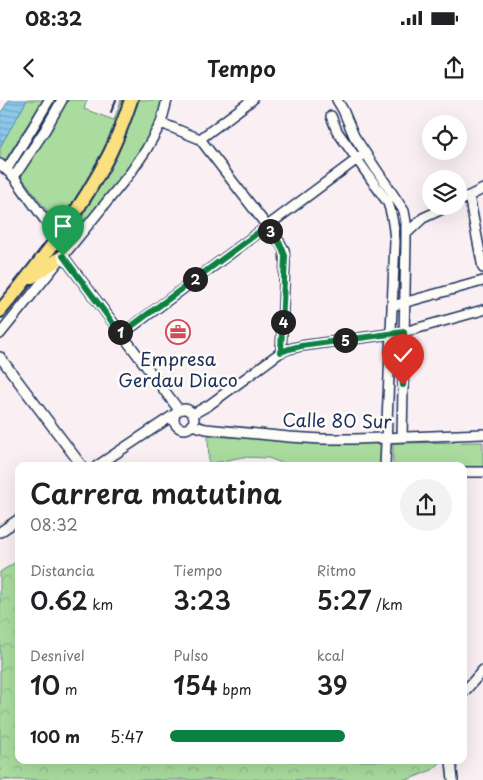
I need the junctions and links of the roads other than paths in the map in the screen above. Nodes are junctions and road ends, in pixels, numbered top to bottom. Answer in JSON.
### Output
{"nodes":[{"id":1,"x":49,"y":100,"type":"edge"},
{"id":2,"x":62,"y":100,"type":"edge"},
{"id":3,"x":131,"y":100,"type":"edge"},
{"id":4,"x":167,"y":100,"type":"edge"},
{"id":5,"x":252,"y":100,"type":"edge"},
{"id":6,"x":337,"y":100,"type":"edge"},
{"id":7,"x":331,"y":116,"type":"dead end"},
{"id":8,"x":161,"y":123,"type":"junction"},
{"id":9,"x":200,"y":139,"type":"junction"},
{"id":10,"x":19,"y":150,"type":"junction"},
{"id":11,"x":365,"y":153,"type":"junction"},
{"id":12,"x":28,"y":156,"type":"junction"},
{"id":13,"x":356,"y":159,"type":"junction"},
{"id":14,"x":3,"y":167,"type":"edge"},
{"id":15,"x":14,"y":177,"type":"junction"},
{"id":16,"x":483,"y":189,"type":"edge"},
{"id":17,"x":469,"y":196,"type":"joint"},
{"id":18,"x":404,"y":211,"type":"junction"},
{"id":19,"x":430,"y":215,"type":"edge"},
{"id":20,"x":423,"y":218,"type":"junction"},
{"id":21,"x":267,"y":226,"type":"junction"},
{"id":22,"x":406,"y":234,"type":"junction"},
{"id":23,"x":57,"y":237,"type":"junction"},
{"id":24,"x":63,"y":256,"type":"junction"},
{"id":25,"x":483,"y":268,"type":"edge"},
{"id":26,"x":483,"y":281,"type":"edge"},
{"id":27,"x":23,"y":283,"type":"junction"},
{"id":28,"x":405,"y":302,"type":"junction"},
{"id":29,"x":0,"y":310,"type":"edge"},
{"id":30,"x":392,"y":310,"type":"junction"},
{"id":31,"x":483,"y":310,"type":"edge"},
{"id":32,"x":404,"y":332,"type":"junction"},
{"id":33,"x":0,"y":334,"type":"edge"},
{"id":34,"x":121,"y":334,"type":"junction"},
{"id":35,"x":391,"y":334,"type":"junction"},
{"id":36,"x":371,"y":336,"type":"junction"},
{"id":37,"x":281,"y":352,"type":"junction"},
{"id":38,"x":0,"y":357,"type":"edge"},
{"id":39,"x":177,"y":412,"type":"junction"},
{"id":40,"x":193,"y":414,"type":"junction"},
{"id":41,"x":191,"y":426,"type":"junction"},
{"id":42,"x":483,"y":434,"type":"edge"},
{"id":43,"x":402,"y":437,"type":"junction"},
{"id":44,"x":386,"y":438,"type":"junction"},
{"id":45,"x":79,"y":462,"type":"edge"},
{"id":46,"x":103,"y":462,"type":"edge"},
{"id":47,"x":385,"y":462,"type":"edge"},
{"id":48,"x":467,"y":472,"type":"edge"},
{"id":49,"x":483,"y":472,"type":"edge"},
{"id":50,"x":15,"y":522,"type":"edge"},
{"id":51,"x":0,"y":532,"type":"edge"},
{"id":52,"x":483,"y":670,"type":"edge"},
{"id":53,"x":467,"y":689,"type":"edge"},
{"id":54,"x":451,"y":764,"type":"edge"},
{"id":55,"x":453,"y":780,"type":"edge"}],
"edges":[{"from":1,"to":10,"type":"street"},
{"from":2,"to":12,"type":"street"},
{"from":3,"to":23,"type":"highway"},
{"from":4,"to":8,"type":"street"},
{"from":5,"to":9,"type":"street"},
{"from":6,"to":11,"type":"street"},
{"from":7,"to":13,"type":"street"},
{"from":8,"to":9,"type":"street"},
{"from":8,"to":24,"type":"street"},
{"from":9,"to":21,"type":"street"},
{"from":10,"to":12,"type":"street"},
{"from":10,"to":14,"type":"street"},
{"from":11,"to":13,"type":"street"},
{"from":11,"to":18,"type":"street"},
{"from":12,"to":15,"type":"street"},
{"from":13,"to":21,"type":"street"},
{"from":13,"to":30,"type":"street"},
{"from":14,"to":15,"type":"street"},
{"from":15,"to":23,"type":"street"},
{"from":16,"to":17,"type":"street"},
{"from":17,"to":25,"type":"street"},
{"from":18,"to":20,"type":"street"},
{"from":18,"to":22,"type":"street"},
{"from":19,"to":20,"type":"street"},
{"from":20,"to":22,"type":"street"},
{"from":21,"to":34,"type":"street"},
{"from":21,"to":37,"type":"street"},
{"from":22,"to":28,"type":"street"},
{"from":23,"to":27,"type":"highway"},
{"from":24,"to":27,"type":"highway"},
{"from":24,"to":33,"type":"street"},
{"from":24,"to":34,"type":"street"},
{"from":26,"to":28,"type":"street"},
{"from":27,"to":29,"type":"highway"},
{"from":28,"to":30,"type":"street"},
{"from":28,"to":32,"type":"street"},
{"from":30,"to":35,"type":"street"},
{"from":30,"to":36,"type":"street"},
{"from":31,"to":32,"type":"street"},
{"from":32,"to":35,"type":"street"},
{"from":32,"to":43,"type":"street"},
{"from":34,"to":39,"type":"street"},
{"from":35,"to":36,"type":"street"},
{"from":35,"to":44,"type":"street"},
{"from":36,"to":37,"type":"street"},
{"from":37,"to":40,"type":"street"},
{"from":38,"to":45,"type":"street"},
{"from":39,"to":40,"type":"street"},
{"from":39,"to":41,"type":"street"},
{"from":39,"to":46,"type":"street"},
{"from":40,"to":41,"type":"street"},
{"from":41,"to":44,"type":"street","name":"Calle 80 Sur"},
{"from":42,"to":43,"type":"street","name":"Calle 80 Sur"},
{"from":43,"to":44,"type":"street","name":"Calle 80 Sur"},
{"from":44,"to":47,"type":"street"},
{"from":48,"to":49,"type":"street"},
{"from":50,"to":51,"type":"street"},
{"from":52,"to":53,"type":"street"},
{"from":54,"to":55,"type":"street"}]}
